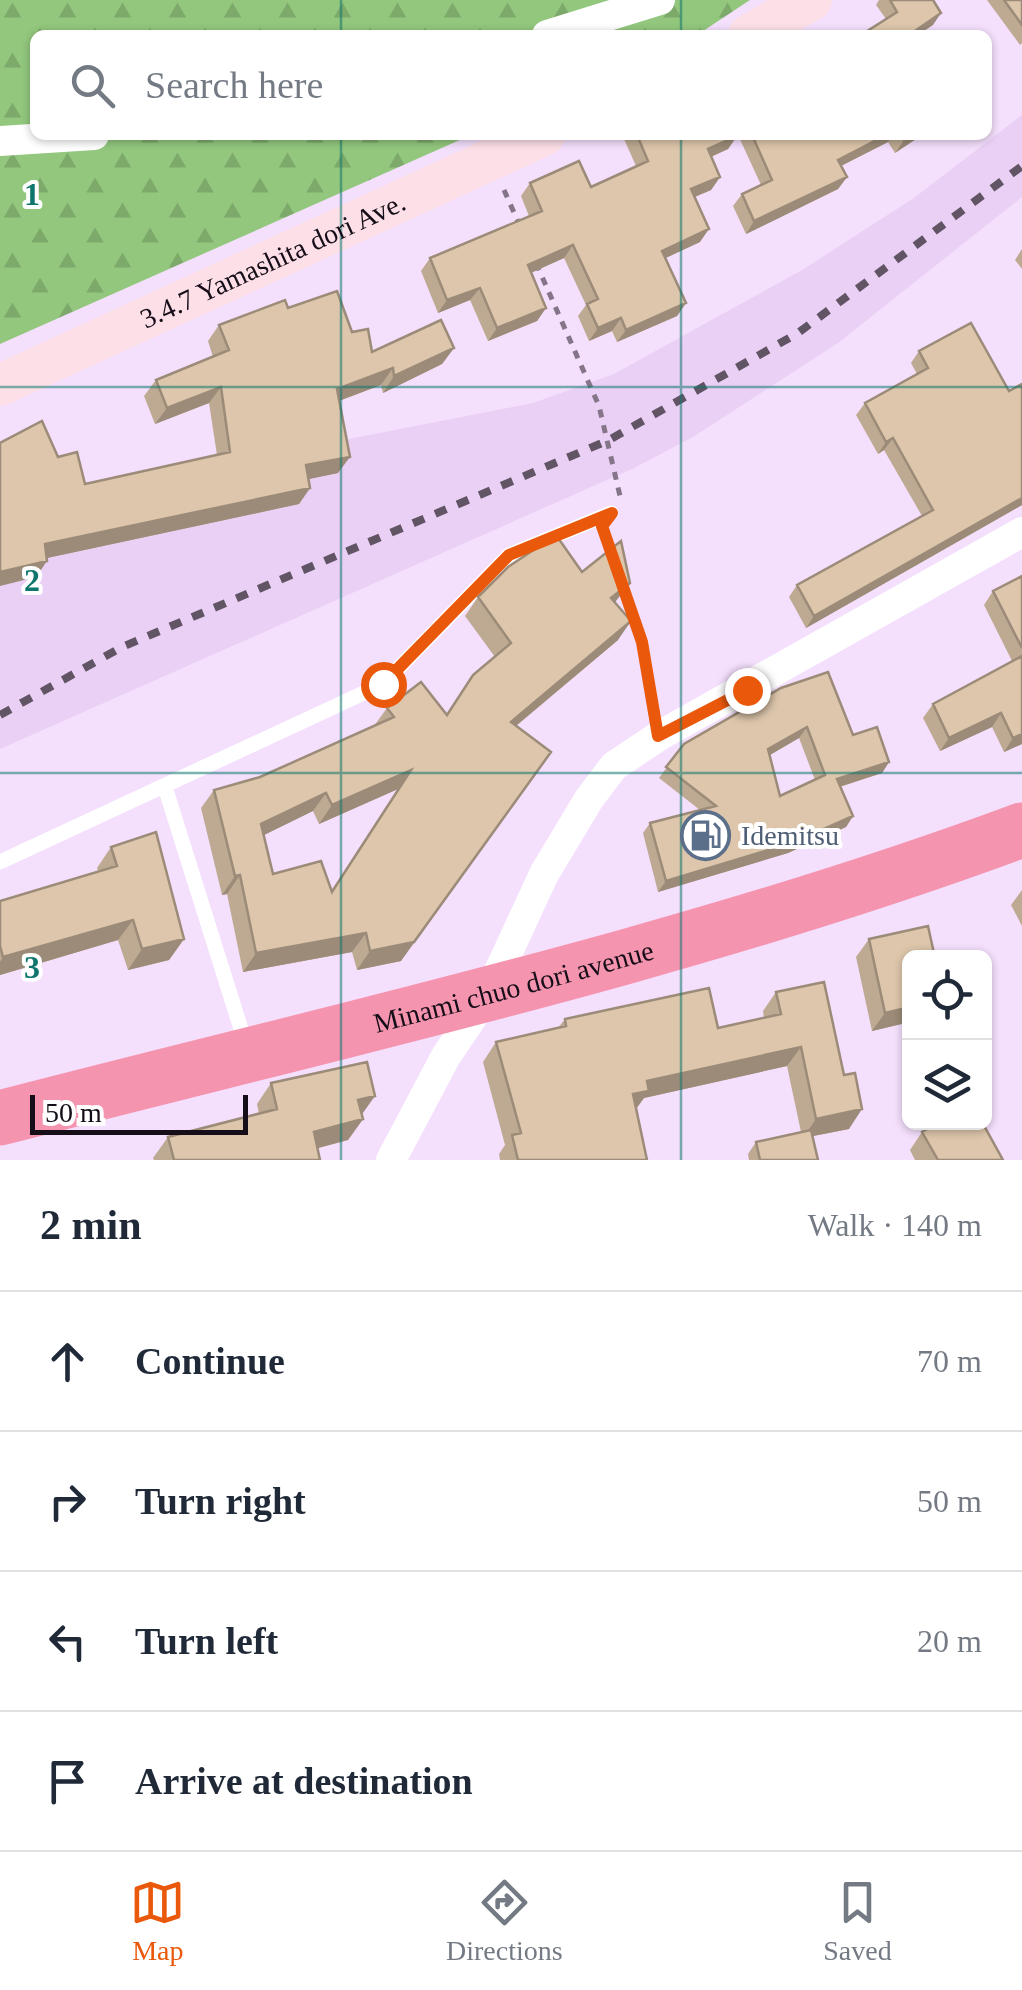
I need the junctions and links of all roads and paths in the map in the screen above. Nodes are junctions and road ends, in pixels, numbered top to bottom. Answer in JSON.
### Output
{"nodes":[{"id":1,"x":660,"y":0,"type":"edge"},
{"id":2,"x":811,"y":0,"type":"edge"},
{"id":3,"x":563,"y":30,"type":"edge"},
{"id":4,"x":759,"y":30,"type":"edge"},
{"id":5,"x":30,"y":139,"type":"edge"},
{"id":6,"x":533,"y":140,"type":"edge"},
{"id":7,"x":0,"y":141,"type":"edge"},
{"id":8,"x":491,"y":160,"type":"junction"},
{"id":9,"x":523,"y":232,"type":"edge"},
{"id":10,"x":531,"y":250,"type":"edge"},
{"id":11,"x":0,"y":385,"type":"edge"},
{"id":12,"x":612,"y":513,"type":"joint"},
{"id":13,"x":1022,"y":532,"type":"edge"},
{"id":14,"x":619,"y":576,"type":"edge"},
{"id":15,"x":658,"y":736,"type":"junction"},
{"id":16,"x":165,"y":787,"type":"junction"},
{"id":17,"x":1022,"y":830,"type":"edge"},
{"id":18,"x":0,"y":862,"type":"edge"},
{"id":19,"x":490,"y":991,"type":"junction"},
{"id":20,"x":248,"y":1054,"type":"junction"},
{"id":21,"x":0,"y":1118,"type":"edge"},
{"id":22,"x":391,"y":1160,"type":"edge"}],
"edges":[{"from":1,"to":3,"type":"street"},
{"from":2,"to":4,"type":"street"},
{"from":5,"to":7,"type":"street"},
{"from":6,"to":8,"type":"street","name":"3.4.7 Yamashita dori Ave."},
{"from":8,"to":9,"type":"path"},
{"from":8,"to":11,"type":"street","name":"3.4.7 Yamashita dori Ave."},
{"from":10,"to":12,"type":"path"},
{"from":12,"to":16,"type":"lane"},
{"from":13,"to":15,"type":"street"},
{"from":14,"to":15,"type":"path"},
{"from":15,"to":19,"type":"street"},
{"from":16,"to":18,"type":"lane"},
{"from":16,"to":20,"type":"lane"},
{"from":17,"to":19,"type":"highway","name":"Minami chuo dori avenue"},
{"from":19,"to":20,"type":"highway","name":"Minami chuo dori avenue"},
{"from":19,"to":22,"type":"street"},
{"from":20,"to":21,"type":"highway","name":"Minami chuo dori avenue"}]}
